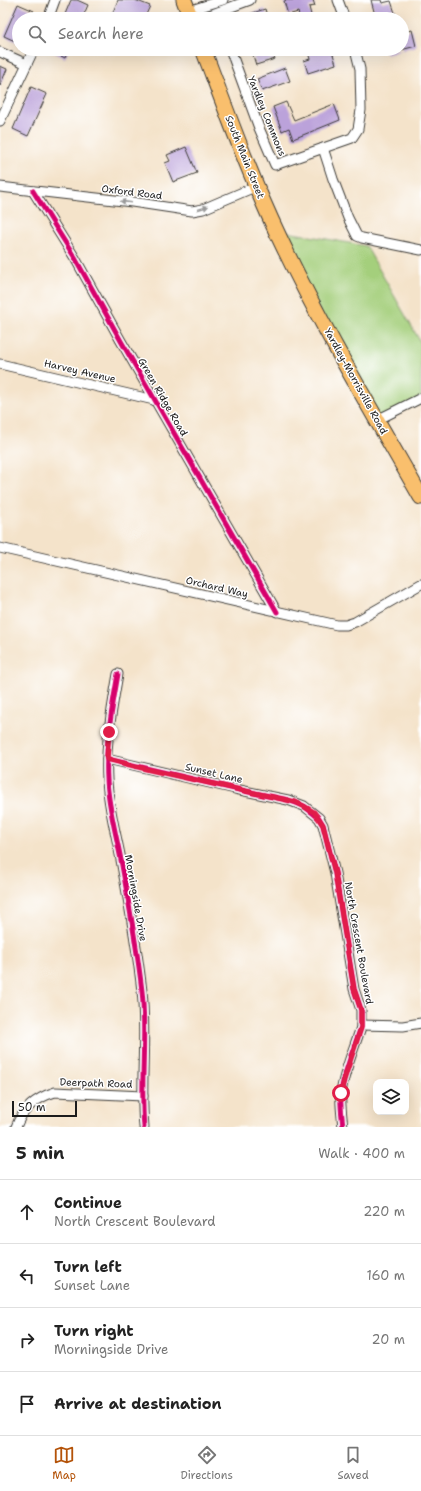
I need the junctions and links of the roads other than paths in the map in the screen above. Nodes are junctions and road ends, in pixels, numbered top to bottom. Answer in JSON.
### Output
{"nodes":[{"id":1,"x":55,"y":0,"type":"edge"},
{"id":2,"x":250,"y":0,"type":"edge"},
{"id":3,"x":338,"y":0,"type":"edge"},
{"id":4,"x":216,"y":1,"type":"edge"},
{"id":5,"x":51,"y":12,"type":"edge"},
{"id":6,"x":190,"y":12,"type":"edge"},
{"id":7,"x":217,"y":12,"type":"edge"},
{"id":8,"x":226,"y":12,"type":"edge"},
{"id":9,"x":342,"y":12,"type":"edge"},
{"id":10,"x":0,"y":52,"type":"edge"},
{"id":11,"x":31,"y":56,"type":"edge"},
{"id":12,"x":205,"y":56,"type":"edge"},
{"id":13,"x":233,"y":56,"type":"edge"},
{"id":14,"x":357,"y":56,"type":"edge"},
{"id":15,"x":27,"y":64,"type":"junction"},
{"id":16,"x":0,"y":120,"type":"edge"},
{"id":17,"x":323,"y":148,"type":"junction"},
{"id":18,"x":257,"y":186,"type":"junction"},
{"id":19,"x":0,"y":187,"type":"edge"},
{"id":20,"x":33,"y":191,"type":"junction"},
{"id":21,"x":421,"y":250,"type":"edge"},
{"id":22,"x":292,"y":264,"type":"joint"},
{"id":23,"x":0,"y":364,"type":"edge"},
{"id":24,"x":421,"y":398,"type":"edge"},
{"id":25,"x":154,"y":400,"type":"junction"},
{"id":26,"x":377,"y":420,"type":"junction"},
{"id":27,"x":421,"y":497,"type":"edge"},
{"id":28,"x":0,"y":548,"type":"edge"},
{"id":29,"x":421,"y":584,"type":"edge"},
{"id":30,"x":277,"y":612,"type":"junction"},
{"id":31,"x":118,"y":674,"type":"dead end"},
{"id":32,"x":107,"y":759,"type":"junction"},
{"id":33,"x":314,"y":812,"type":"joint"},
{"id":34,"x":421,"y":1023,"type":"edge"},
{"id":35,"x":362,"y":1025,"type":"junction"},
{"id":36,"x":143,"y":1096,"type":"junction"},
{"id":37,"x":16,"y":1127,"type":"edge"},
{"id":38,"x":144,"y":1127,"type":"edge"},
{"id":39,"x":344,"y":1127,"type":"edge"}],
"edges":[{"from":1,"to":5,"type":"street"},
{"from":2,"to":8,"type":"street"},
{"from":3,"to":9,"type":"street"},
{"from":4,"to":6,"type":"street"},
{"from":4,"to":7,"type":"street"},
{"from":10,"to":15,"type":"street"},
{"from":11,"to":15,"type":"street"},
{"from":12,"to":18,"type":"main road","name":"South Main Street"},
{"from":13,"to":17,"type":"street","name":"Yardley Commons"},
{"from":14,"to":17,"type":"street","name":"Yardley Commons"},
{"from":15,"to":16,"type":"street"},
{"from":17,"to":21,"type":"street"},
{"from":18,"to":20,"type":"street","name":"Oxford Road"},
{"from":18,"to":22,"type":"main road","name":"South Main Street"},
{"from":19,"to":20,"type":"street","name":"Oxford Road"},
{"from":20,"to":25,"type":"street","name":"Green Ridge Road"},
{"from":22,"to":26,"type":"main road","name":"Yardley-Morrisville Road"},
{"from":23,"to":25,"type":"street","name":"Harvey Avenue"},
{"from":24,"to":26,"type":"street"},
{"from":25,"to":30,"type":"street","name":"Green Ridge Road"},
{"from":26,"to":27,"type":"main road","name":"Yardley-Morrisville Road"},
{"from":28,"to":30,"type":"street","name":"Orchard Way"},
{"from":29,"to":30,"type":"street","name":"Orchard Way"},
{"from":31,"to":32,"type":"street","name":"Morningside Drive"},
{"from":32,"to":33,"type":"street","name":"Sunset Lane"},
{"from":32,"to":36,"type":"street","name":"Morningside Drive"},
{"from":33,"to":35,"type":"street","name":"North Crescent Boulevard"},
{"from":34,"to":35,"type":"street"},
{"from":35,"to":39,"type":"street","name":"North Crescent Boulevard"},
{"from":36,"to":37,"type":"street","name":"Deerpath Road"},
{"from":36,"to":38,"type":"street","name":"Morningside Drive"}]}
